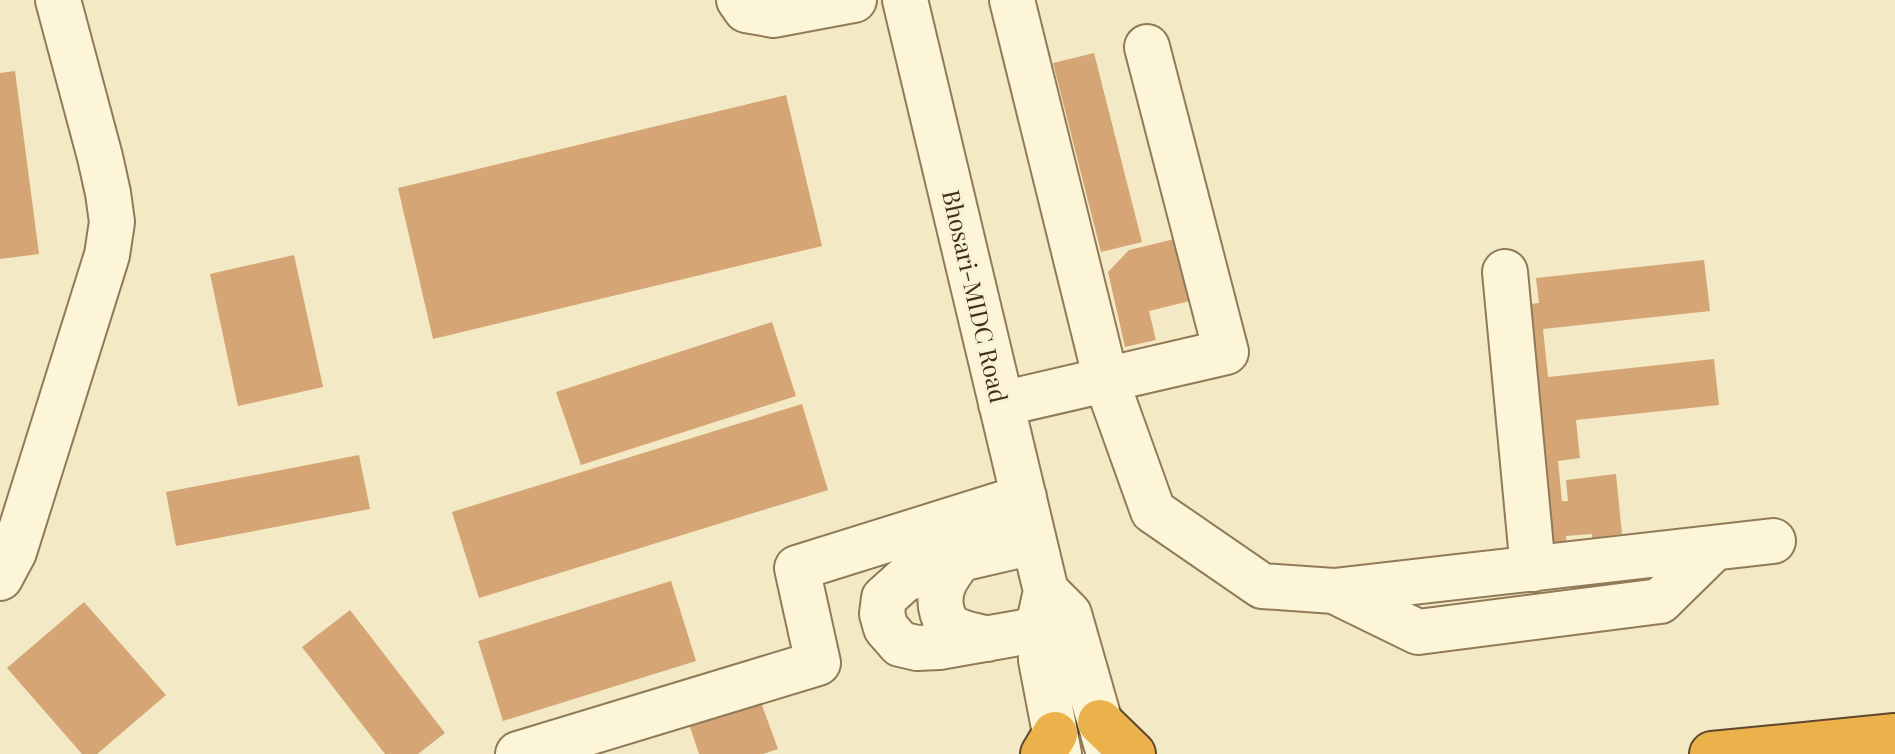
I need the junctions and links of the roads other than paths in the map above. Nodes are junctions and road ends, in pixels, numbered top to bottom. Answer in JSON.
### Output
{"nodes":[{"id":1,"x":58,"y":0,"type":"edge"},
{"id":2,"x":739,"y":0,"type":"edge"},
{"id":3,"x":854,"y":0,"type":"edge"},
{"id":4,"x":905,"y":0,"type":"edge"},
{"id":5,"x":1012,"y":0,"type":"edge"},
{"id":6,"x":1147,"y":47,"type":"dead end"},
{"id":7,"x":1505,"y":272,"type":"dead end"},
{"id":8,"x":1106,"y":380,"type":"junction"},
{"id":9,"x":1001,"y":404,"type":"junction"},
{"id":10,"x":1024,"y":497,"type":"junction"},
{"id":11,"x":1773,"y":541,"type":"dead end"},
{"id":12,"x":1034,"y":542,"type":"junction"},
{"id":13,"x":1714,"y":548,"type":"junction"},
{"id":14,"x":960,"y":559,"type":"junction"},
{"id":15,"x":1533,"y":569,"type":"junction"},
{"id":16,"x":0,"y":578,"type":"edge"},
{"id":17,"x":1334,"y":591,"type":"junction"},
{"id":18,"x":1043,"y":610,"type":"junction"},
{"id":19,"x":987,"y":639,"type":"junction"},
{"id":20,"x":1895,"y":736,"type":"edge"},
{"id":21,"x":1105,"y":738,"type":"edge"},
{"id":22,"x":1052,"y":747,"type":"edge"},
{"id":23,"x":518,"y":754,"type":"edge"},
{"id":24,"x":1133,"y":754,"type":"edge"},
{"id":25,"x":1712,"y":754,"type":"edge"}],
"edges":[{"from":1,"to":16,"type":"street"},
{"from":2,"to":3,"type":"street"},
{"from":4,"to":9,"type":"street","name":"Bhosari-MIDC Road"},
{"from":5,"to":8,"type":"street"},
{"from":6,"to":8,"type":"street"},
{"from":7,"to":15,"type":"street"},
{"from":8,"to":9,"type":"street"},
{"from":8,"to":17,"type":"street"},
{"from":9,"to":10,"type":"street","name":"Bhosari-MIDC Road"},
{"from":10,"to":12,"type":"street","name":"Bhosari-MIDC Road"},
{"from":10,"to":23,"type":"street"},
{"from":11,"to":13,"type":"street"},
{"from":12,"to":14,"type":"street"},
{"from":12,"to":18,"type":"street","name":"Bhosari-MIDC Road"},
{"from":13,"to":15,"type":"street"},
{"from":13,"to":17,"type":"street"},
{"from":14,"to":19,"type":"street"},
{"from":14,"to":19,"type":"street"},
{"from":15,"to":17,"type":"street"},
{"from":18,"to":19,"type":"street"},
{"from":18,"to":21,"type":"street","name":"Bhosari-MIDC Road"},
{"from":18,"to":22,"type":"street","name":"Bhosari-MIDC Road"},
{"from":20,"to":25,"type":"highway"},
{"from":21,"to":24,"type":"highway"}]}
